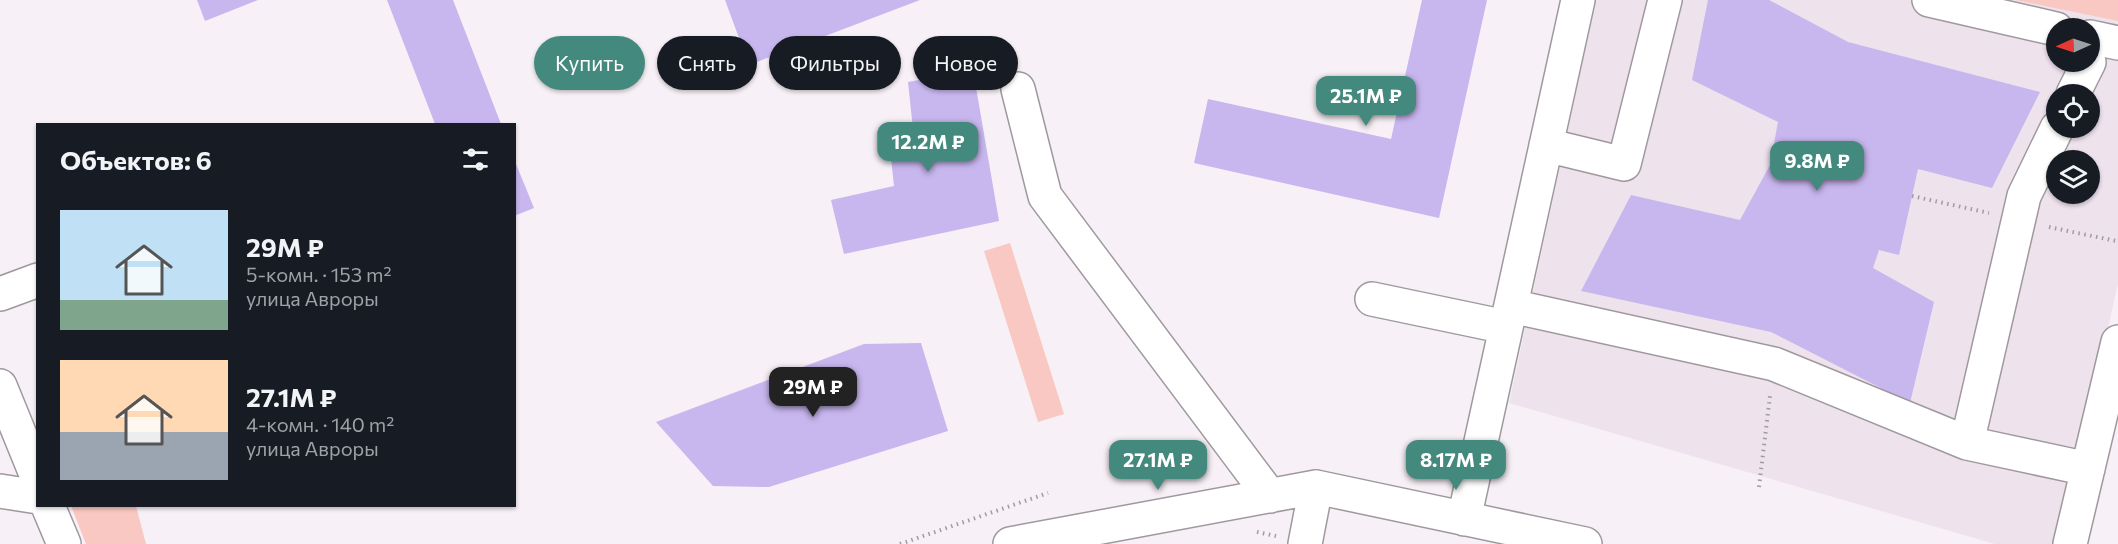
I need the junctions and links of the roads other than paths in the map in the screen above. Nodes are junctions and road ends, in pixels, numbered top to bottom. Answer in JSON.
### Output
{"nodes":[{"id":1,"x":1578,"y":0,"type":"edge"},
{"id":2,"x":1665,"y":0,"type":"edge"},
{"id":3,"x":1929,"y":0,"type":"edge"},
{"id":4,"x":2046,"y":27,"type":"edge"},
{"id":5,"x":1018,"y":89,"type":"dead end"},
{"id":6,"x":2052,"y":138,"type":"edge"},
{"id":7,"x":1546,"y":145,"type":"junction"},
{"id":8,"x":36,"y":281,"type":"edge"},
{"id":9,"x":0,"y":294,"type":"edge"},
{"id":10,"x":1372,"y":299,"type":"dead end"},
{"id":11,"x":1508,"y":317,"type":"junction"},
{"id":12,"x":2118,"y":342,"type":"edge"},
{"id":13,"x":0,"y":388,"type":"edge"},
{"id":14,"x":1967,"y":443,"type":"junction"},
{"id":15,"x":2088,"y":469,"type":"junction"},
{"id":16,"x":36,"y":474,"type":"edge"},
{"id":17,"x":1316,"y":488,"type":"junction"},
{"id":18,"x":0,"y":491,"type":"edge"},
{"id":19,"x":1270,"y":496,"type":"junction"},
{"id":20,"x":36,"y":497,"type":"edge"},
{"id":21,"x":48,"y":507,"type":"edge"},
{"id":22,"x":1464,"y":519,"type":"junction"},
{"id":23,"x":1528,"y":538,"type":"edge"},
{"id":24,"x":1305,"y":543,"type":"edge"},
{"id":25,"x":64,"y":544,"type":"edge"},
{"id":26,"x":1010,"y":544,"type":"edge"},
{"id":27,"x":1585,"y":544,"type":"edge"},
{"id":28,"x":2070,"y":544,"type":"edge"}],
"edges":[{"from":1,"to":7,"type":"street"},
{"from":2,"to":7,"type":"street"},
{"from":3,"to":4,"type":"street"},
{"from":5,"to":19,"type":"street"},
{"from":6,"to":14,"type":"street"},
{"from":7,"to":11,"type":"street"},
{"from":8,"to":9,"type":"street"},
{"from":10,"to":11,"type":"street"},
{"from":11,"to":14,"type":"street"},
{"from":11,"to":22,"type":"street"},
{"from":12,"to":15,"type":"street"},
{"from":13,"to":16,"type":"street"},
{"from":14,"to":15,"type":"street"},
{"from":15,"to":28,"type":"street"},
{"from":17,"to":19,"type":"street"},
{"from":17,"to":22,"type":"street"},
{"from":17,"to":24,"type":"street"},
{"from":18,"to":20,"type":"street"},
{"from":19,"to":26,"type":"street"},
{"from":21,"to":25,"type":"street"},
{"from":22,"to":23,"type":"street"},
{"from":23,"to":27,"type":"street"}]}
